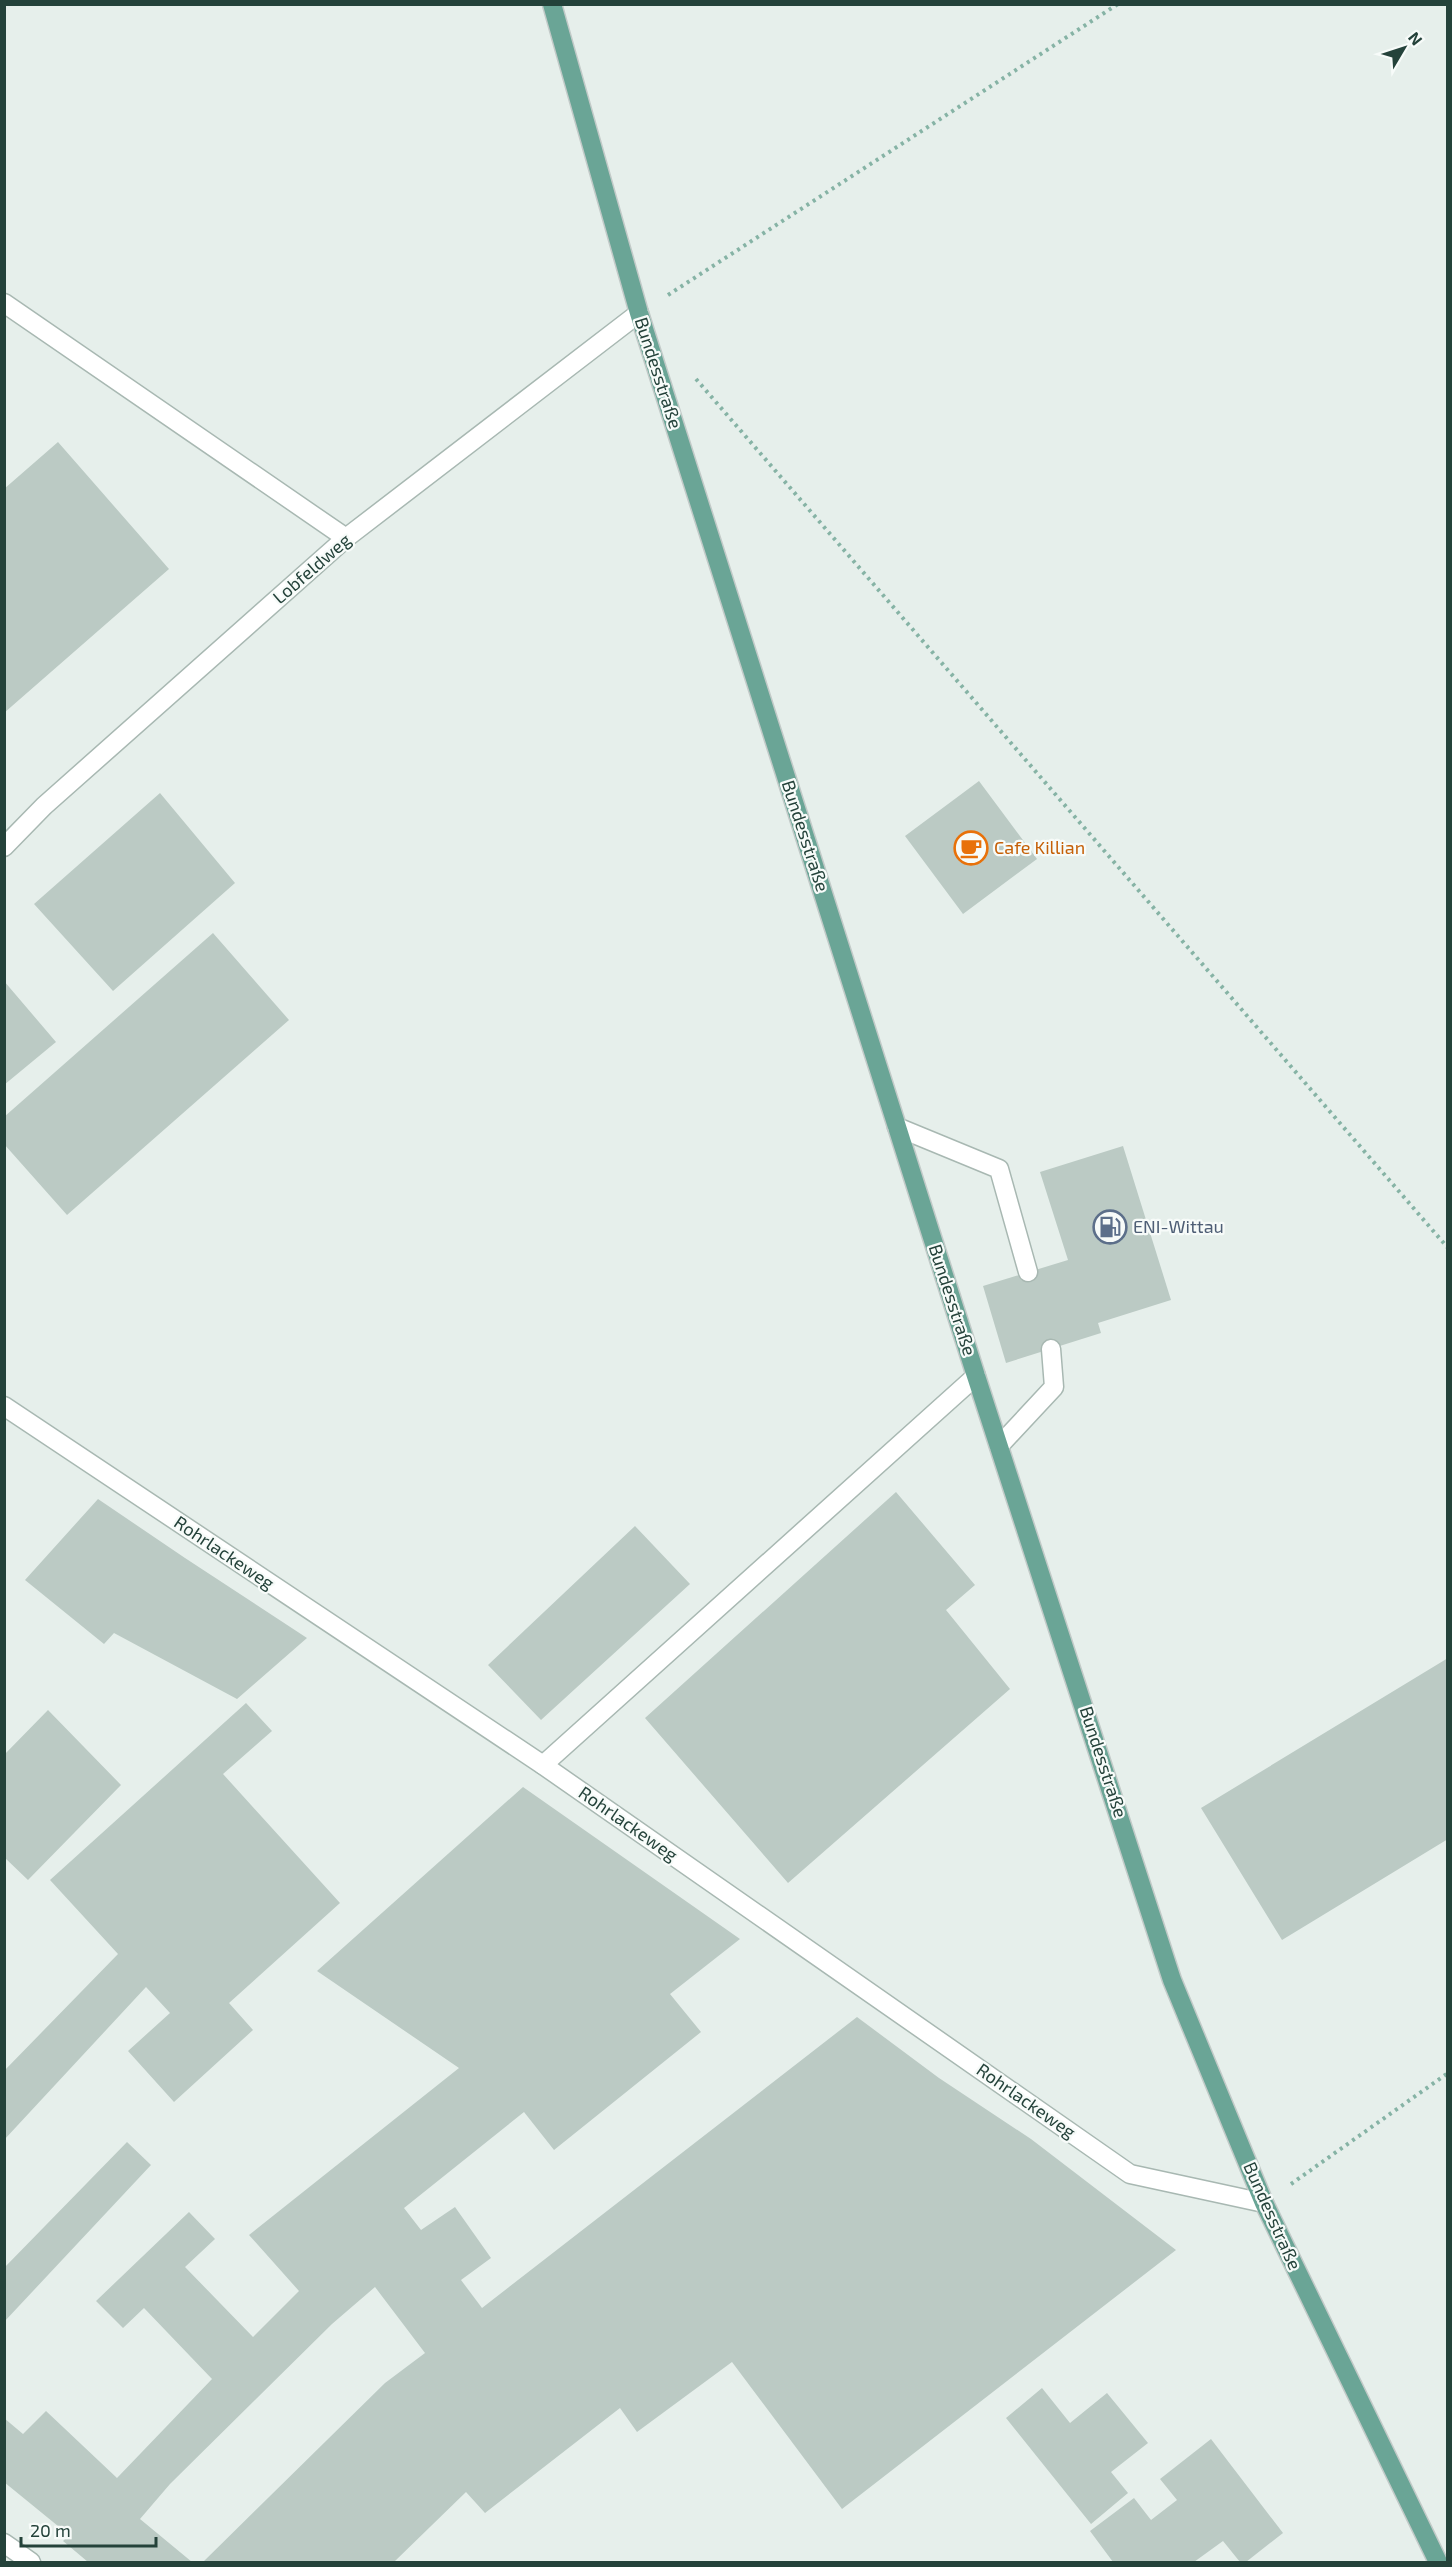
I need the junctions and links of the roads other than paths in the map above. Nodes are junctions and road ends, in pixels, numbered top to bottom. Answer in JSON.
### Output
{"nodes":[{"id":1,"x":552,"y":4,"type":"edge"},
{"id":2,"x":4,"y":303,"type":"edge"},
{"id":3,"x":639,"y":313,"type":"junction"},
{"id":4,"x":346,"y":538,"type":"junction"},
{"id":5,"x":4,"y":847,"type":"edge"},
{"id":6,"x":897,"y":1127,"type":"junction"},
{"id":7,"x":1028,"y":1272,"type":"dead end"},
{"id":8,"x":1051,"y":1349,"type":"dead end"},
{"id":9,"x":976,"y":1376,"type":"junction"},
{"id":10,"x":4,"y":1406,"type":"edge"},
{"id":11,"x":999,"y":1446,"type":"junction"},
{"id":12,"x":543,"y":1765,"type":"junction"},
{"id":13,"x":1264,"y":2203,"type":"junction"},
{"id":14,"x":4,"y":2543,"type":"edge"},
{"id":15,"x":31,"y":2562,"type":"edge"},
{"id":16,"x":1438,"y":2562,"type":"edge"}],
"edges":[{"from":1,"to":3,"type":"main road","name":"Bundesstraße"},
{"from":2,"to":4,"type":"street"},
{"from":3,"to":4,"type":"street","name":"Lobfeldweg"},
{"from":3,"to":6,"type":"main road","name":"Bundesstraße"},
{"from":4,"to":5,"type":"street","name":"Lobfeldweg"},
{"from":6,"to":7,"type":"street"},
{"from":6,"to":9,"type":"main road","name":"Bundesstraße"},
{"from":8,"to":11,"type":"street"},
{"from":9,"to":11,"type":"main road","name":"Bundesstraße"},
{"from":9,"to":12,"type":"street"},
{"from":10,"to":12,"type":"street","name":"Rohrlackeweg"},
{"from":11,"to":13,"type":"main road","name":"Bundesstraße"},
{"from":12,"to":13,"type":"street","name":"Rohrlackeweg"},
{"from":13,"to":16,"type":"main road","name":"Bundesstraße"},
{"from":14,"to":15,"type":"street"}]}
